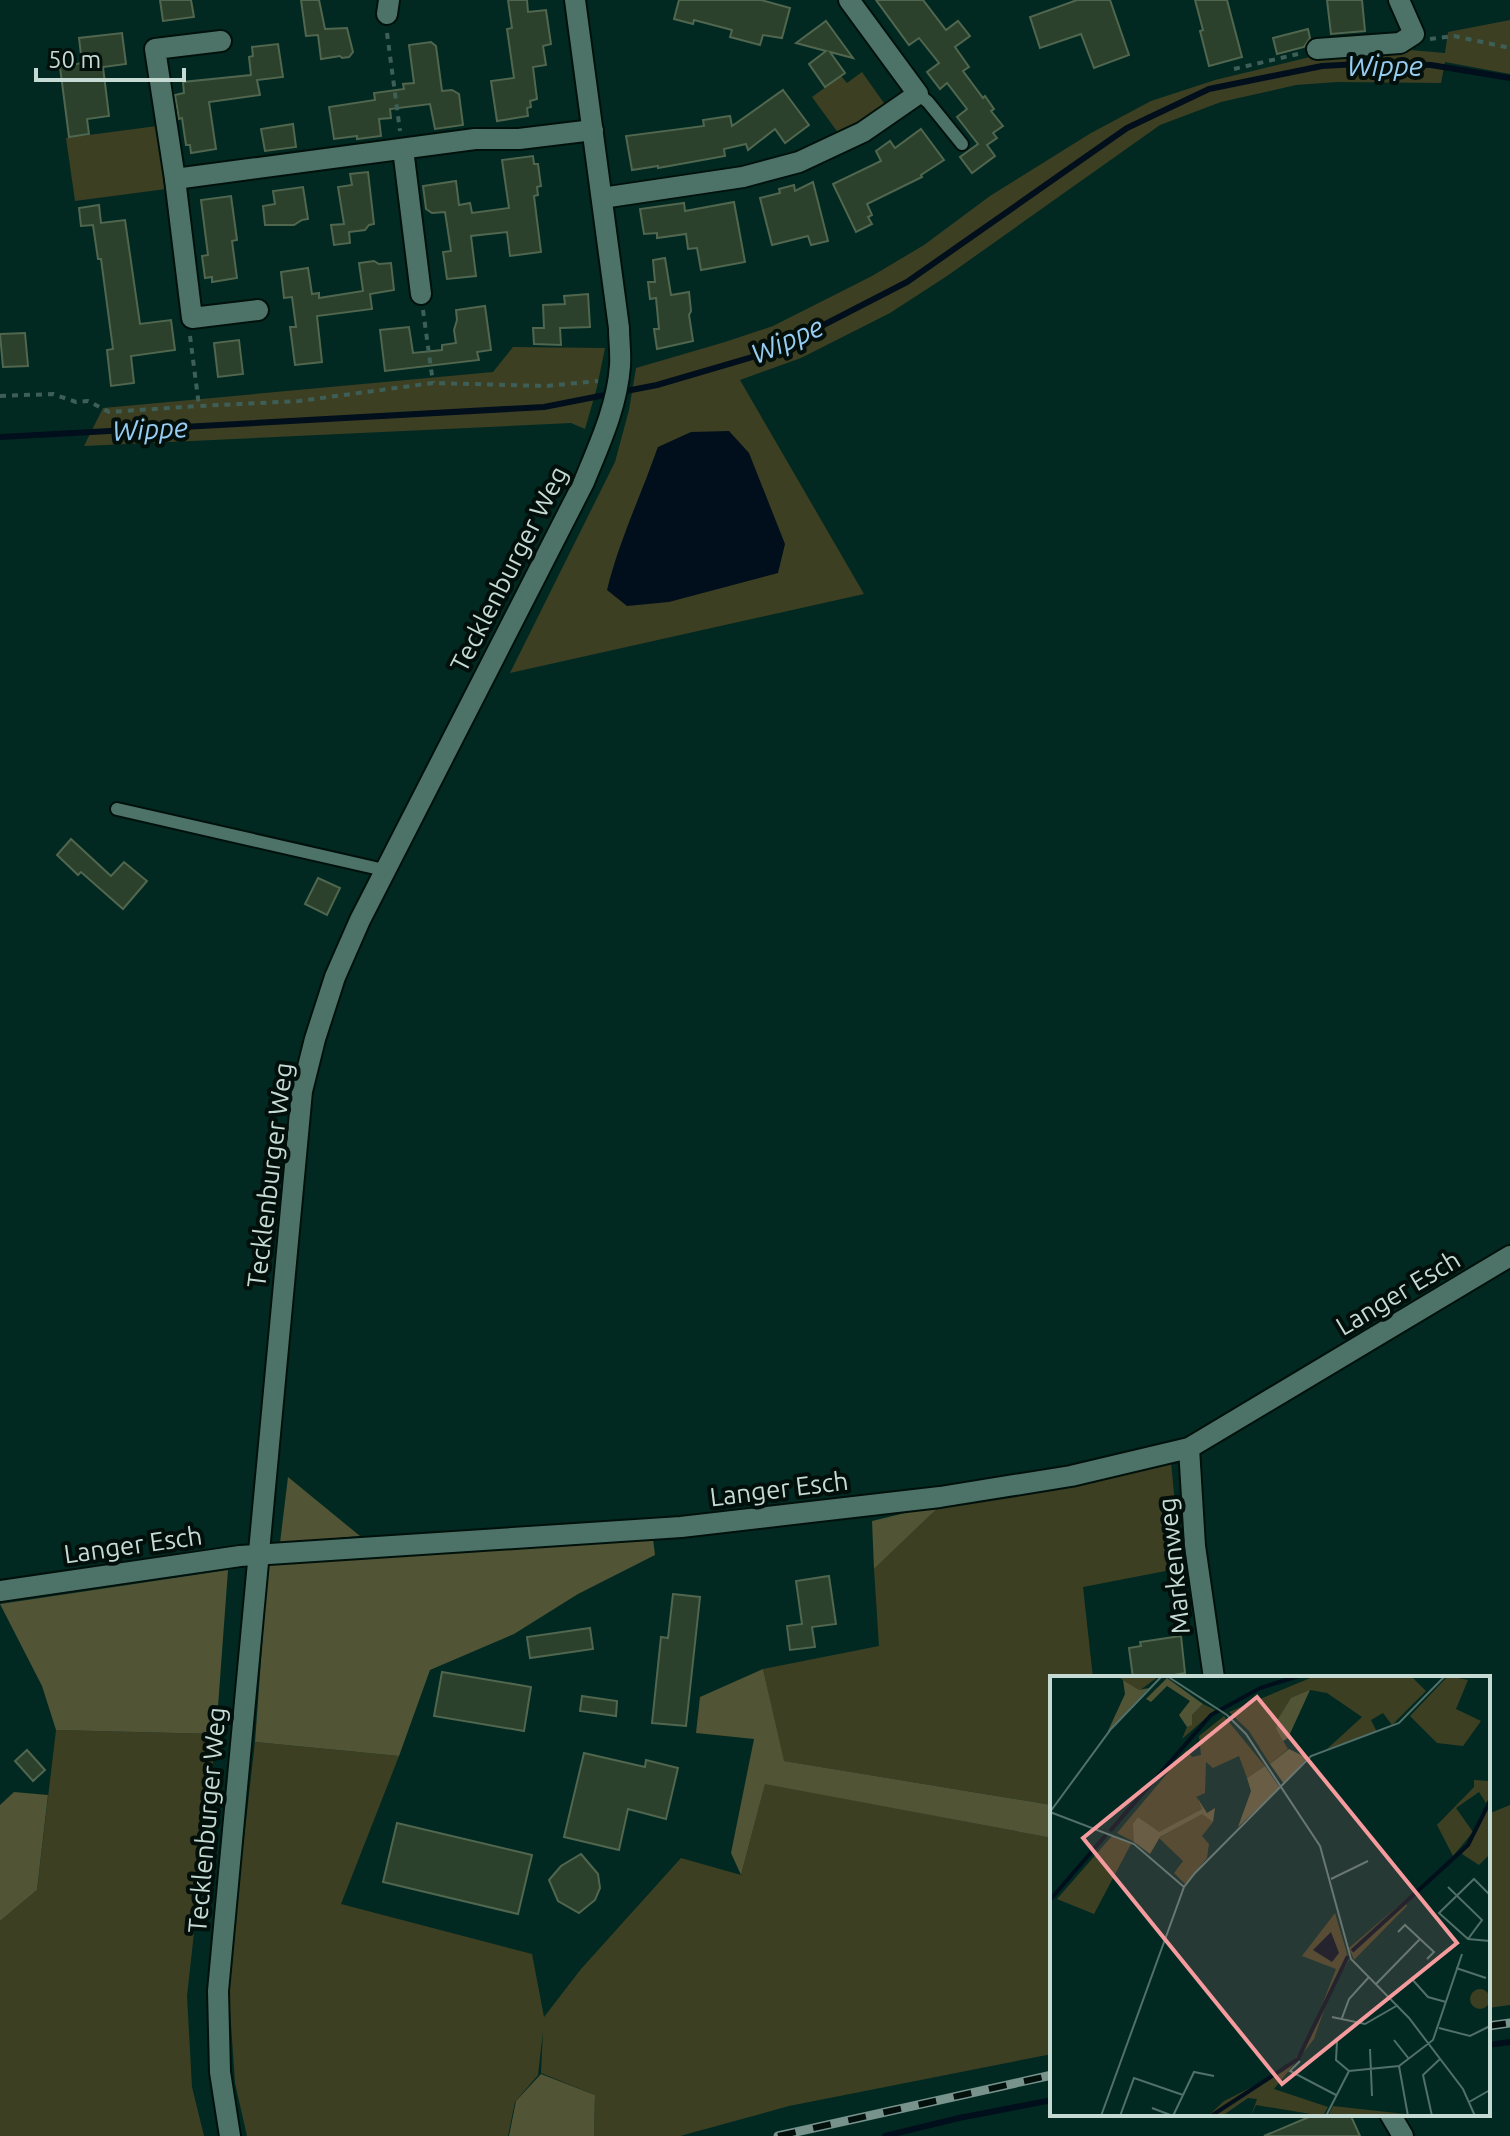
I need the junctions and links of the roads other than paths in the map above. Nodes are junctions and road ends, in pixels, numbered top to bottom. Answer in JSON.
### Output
{"nodes":[{"id":1,"x":575,"y":0,"type":"edge"},
{"id":2,"x":849,"y":0,"type":"edge"},
{"id":3,"x":1399,"y":0,"type":"edge"},
{"id":4,"x":221,"y":41,"type":"dead end"},
{"id":5,"x":1317,"y":49,"type":"road end"},
{"id":6,"x":918,"y":94,"type":"junction"},
{"id":7,"x":593,"y":130,"type":"junction"},
{"id":8,"x":962,"y":144,"type":"dead end"},
{"id":9,"x":403,"y":149,"type":"junction"},
{"id":10,"x":175,"y":179,"type":"junction"},
{"id":11,"x":602,"y":198,"type":"junction"},
{"id":12,"x":421,"y":294,"type":"road end"},
{"id":13,"x":258,"y":310,"type":"dead end"},
{"id":14,"x":117,"y":809,"type":"dead end"},
{"id":15,"x":384,"y":870,"type":"junction"},
{"id":16,"x":1510,"y":1256,"type":"edge"},
{"id":17,"x":1189,"y":1448,"type":"junction"},
{"id":18,"x":257,"y":1555,"type":"junction"},
{"id":19,"x":0,"y":1591,"type":"edge"},
{"id":20,"x":1214,"y":1676,"type":"edge"},
{"id":21,"x":1391,"y":2116,"type":"edge"},
{"id":22,"x":230,"y":2136,"type":"edge"},
{"id":23,"x":1403,"y":2136,"type":"edge"}],
"edges":[{"from":1,"to":7,"type":"street","name":"Tecklenburger Weg"},
{"from":2,"to":6,"type":"street"},
{"from":3,"to":5,"type":"street"},
{"from":4,"to":10,"type":"street"},
{"from":6,"to":8,"type":"lane"},
{"from":6,"to":11,"type":"street"},
{"from":7,"to":9,"type":"street"},
{"from":7,"to":11,"type":"street","name":"Tecklenburger Weg"},
{"from":9,"to":10,"type":"street"},
{"from":9,"to":12,"type":"street"},
{"from":10,"to":13,"type":"street"},
{"from":11,"to":15,"type":"street","name":"Tecklenburger Weg"},
{"from":14,"to":15,"type":"lane"},
{"from":15,"to":18,"type":"street","name":"Tecklenburger Weg"},
{"from":16,"to":17,"type":"street","name":"Langer Esch"},
{"from":17,"to":18,"type":"street","name":"Langer Esch"},
{"from":17,"to":20,"type":"street","name":"Markenweg"},
{"from":18,"to":19,"type":"street","name":"Langer Esch"},
{"from":18,"to":22,"type":"street","name":"Tecklenburger Weg"},
{"from":21,"to":23,"type":"street"}]}
